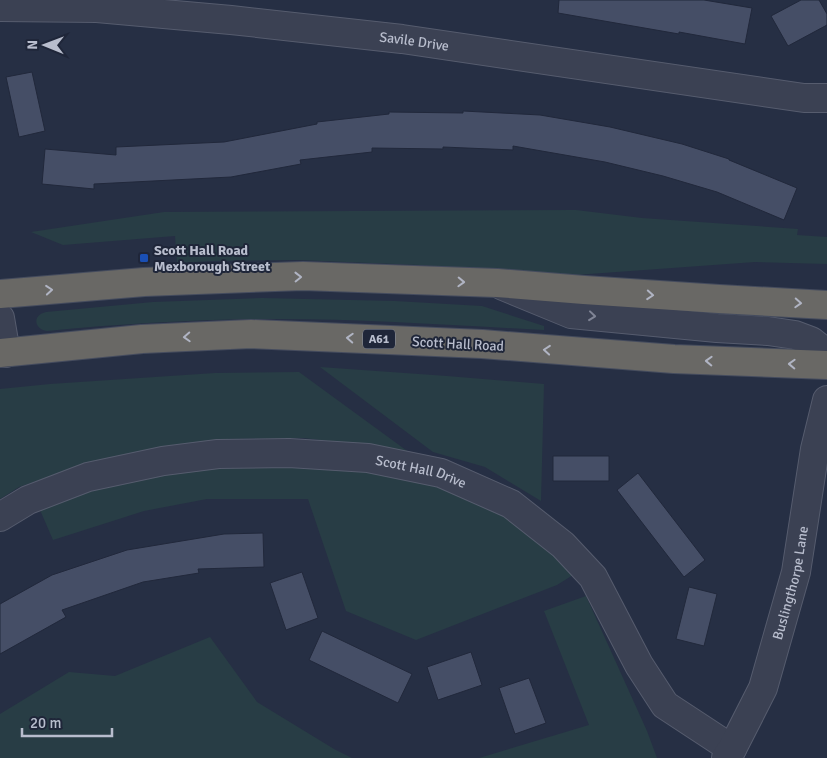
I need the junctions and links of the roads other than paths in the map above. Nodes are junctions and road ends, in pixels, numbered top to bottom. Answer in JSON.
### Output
{"nodes":[{"id":1,"x":0,"y":7,"type":"edge"},
{"id":2,"x":827,"y":98,"type":"edge"},
{"id":3,"x":497,"y":283,"type":"junction"},
{"id":4,"x":0,"y":294,"type":"edge"},
{"id":5,"x":827,"y":305,"type":"edge"},
{"id":6,"x":0,"y":318,"type":"edge"},
{"id":7,"x":3,"y":353,"type":"edge"},
{"id":8,"x":827,"y":356,"type":"edge"},
{"id":9,"x":827,"y":365,"type":"edge"},
{"id":10,"x":827,"y":400,"type":"edge"},
{"id":11,"x":0,"y":516,"type":"edge"},
{"id":12,"x":729,"y":753,"type":"edge"}],
"edges":[{"from":1,"to":2,"type":"street","name":"Savile Drive"},
{"from":4,"to":3,"type":"highway","one_way":true},
{"from":3,"to":5,"type":"highway","one_way":true},
{"from":3,"to":8,"type":"street","one_way":true},
{"from":6,"to":7,"type":"street"},
{"from":9,"to":7,"type":"highway","name":"Scott Hall Road","number":"A61","one_way":true},
{"from":10,"to":12,"type":"street","name":"Buslingthorpe Lane"},
{"from":11,"to":12,"type":"street","name":"Scott Hall Drive"}]}
